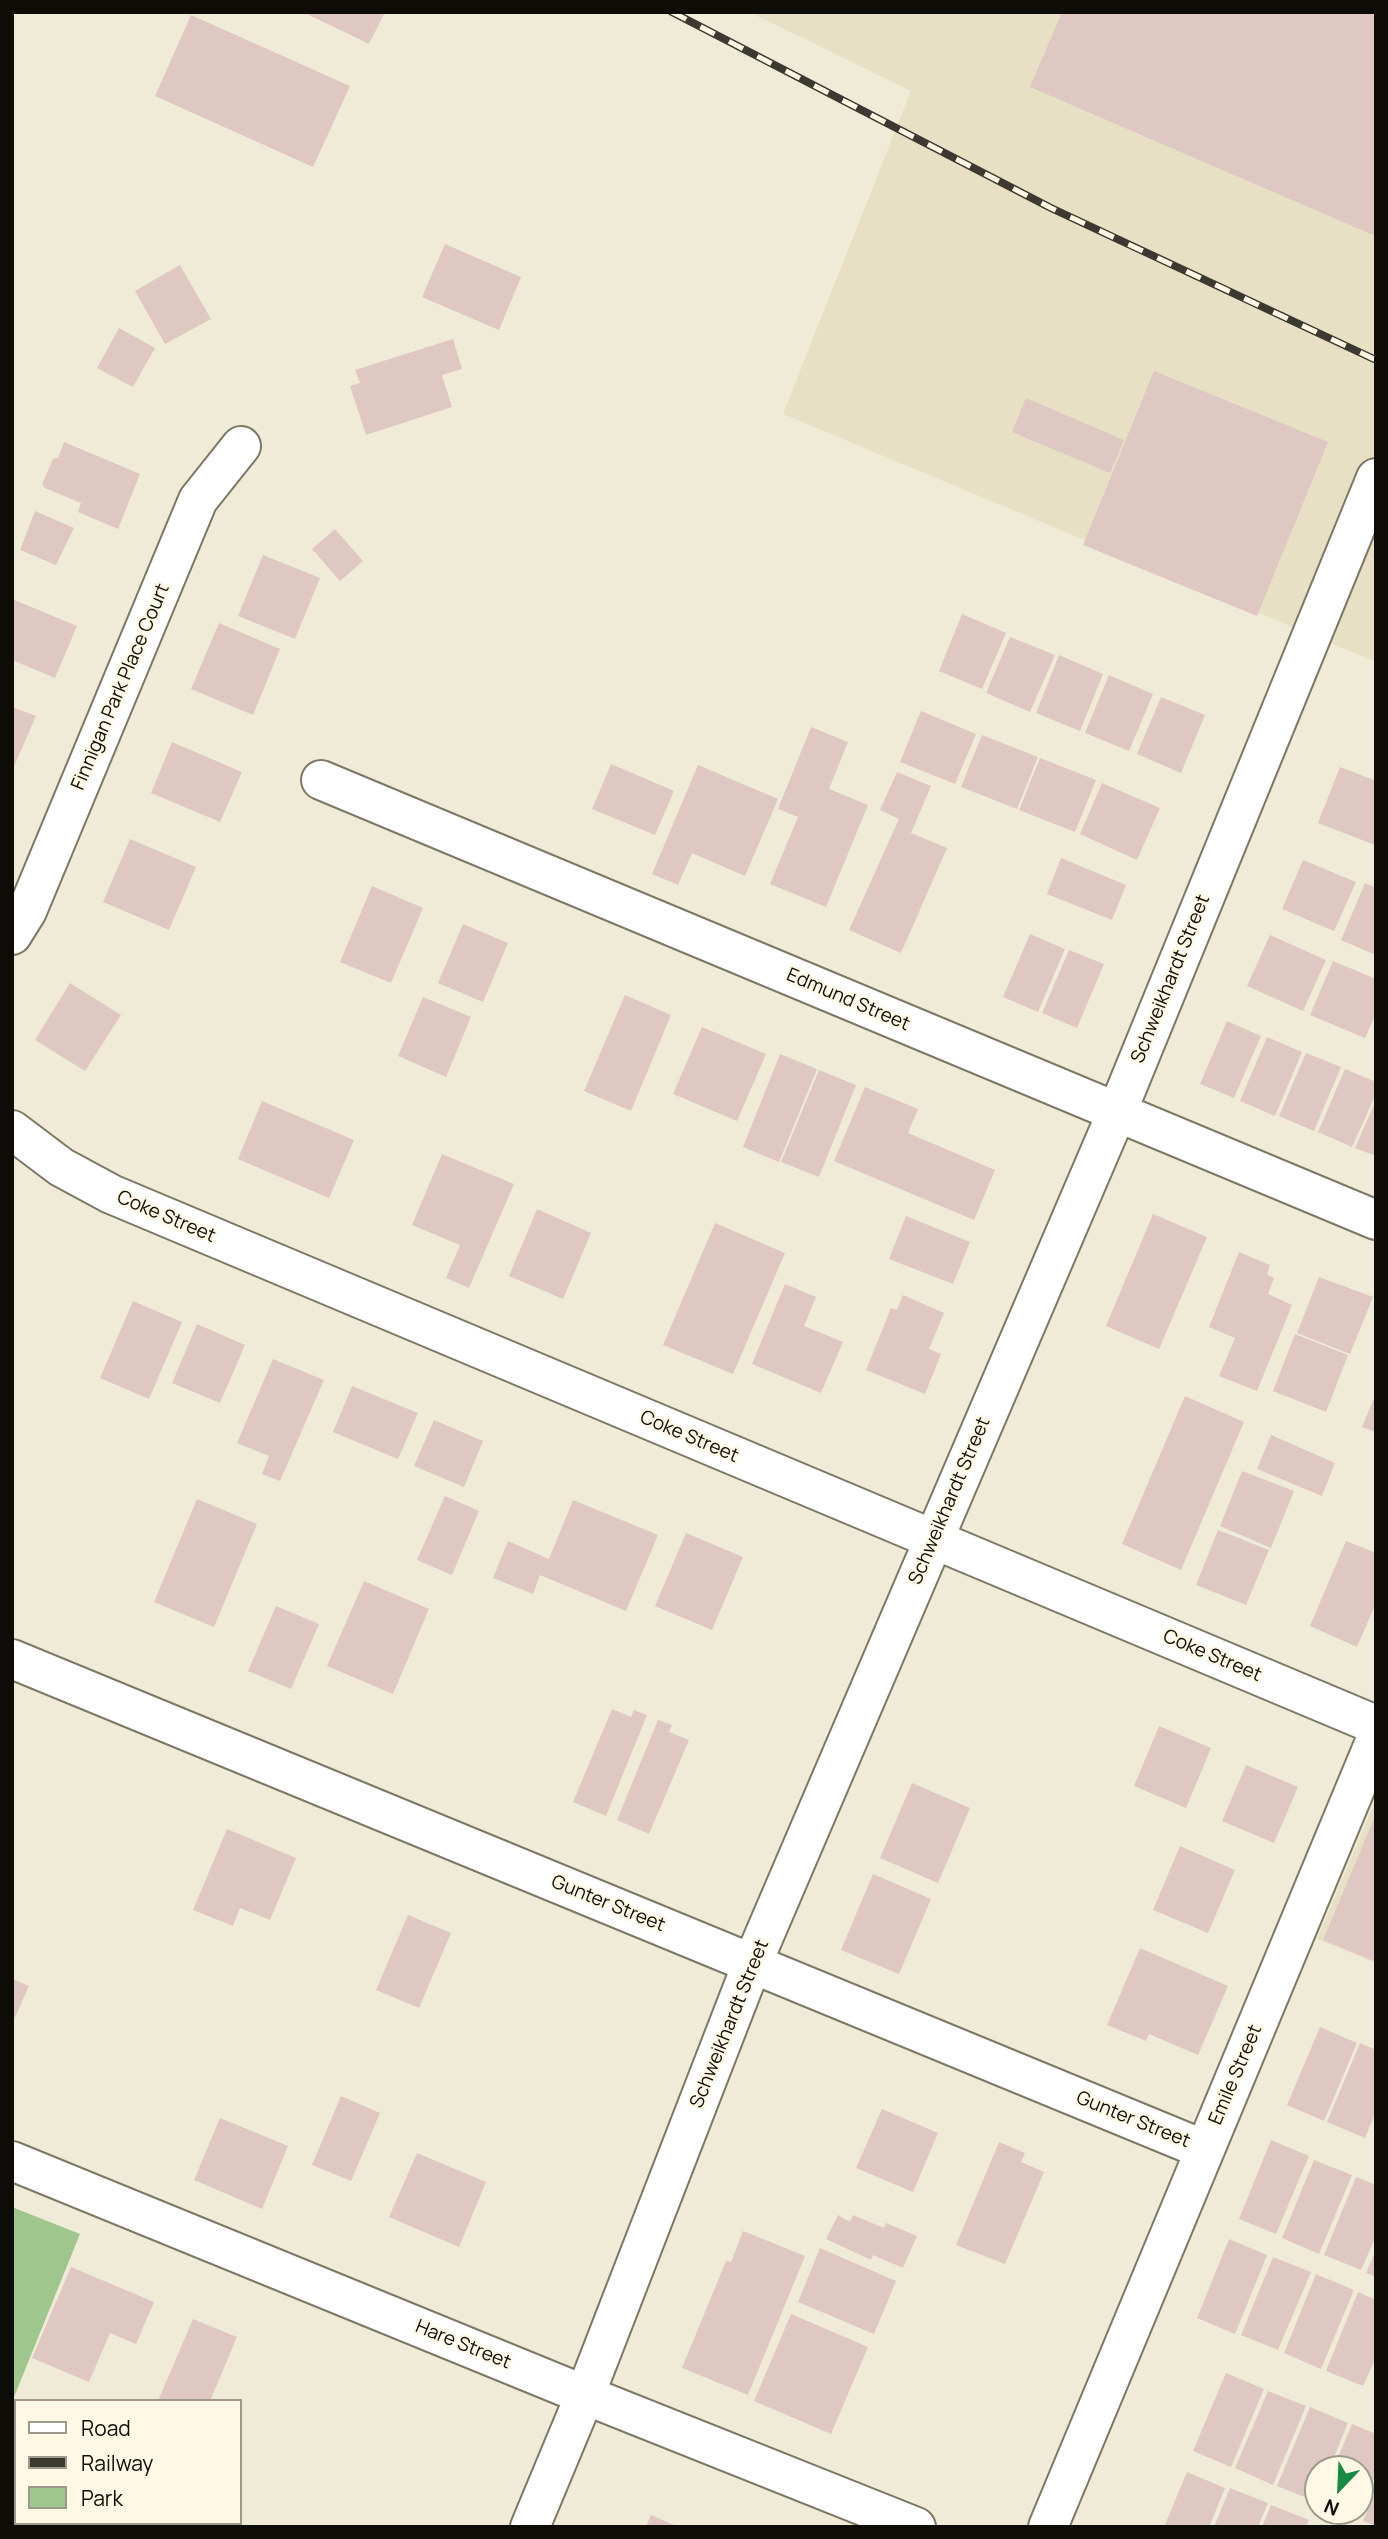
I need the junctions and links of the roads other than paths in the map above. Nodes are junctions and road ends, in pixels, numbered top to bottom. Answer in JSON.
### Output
{"nodes":[{"id":1,"x":241,"y":446,"type":"dead end"},
{"id":2,"x":1376,"y":478,"type":"edge"},
{"id":3,"x":321,"y":780,"type":"dead end"},
{"id":4,"x":12,"y":935,"type":"edge"},
{"id":5,"x":1117,"y":1112,"type":"junction"},
{"id":6,"x":12,"y":1130,"type":"edge"},
{"id":7,"x":1376,"y":1220,"type":"edge"},
{"id":8,"x":934,"y":1540,"type":"junction"},
{"id":9,"x":12,"y":1659,"type":"edge"},
{"id":10,"x":1376,"y":1725,"type":"edge"},
{"id":11,"x":1376,"y":1740,"type":"edge"},
{"id":12,"x":752,"y":1964,"type":"junction"},
{"id":13,"x":1205,"y":2150,"type":"junction"},
{"id":14,"x":12,"y":2161,"type":"edge"},
{"id":15,"x":585,"y":2395,"type":"junction"},
{"id":16,"x":530,"y":2527,"type":"edge"},
{"id":17,"x":916,"y":2527,"type":"edge"},
{"id":18,"x":1048,"y":2527,"type":"edge"}],
"edges":[{"from":1,"to":4,"type":"street","name":"Finnigan Park Place Court"},
{"from":2,"to":5,"type":"street","name":"Schweikhardt Street"},
{"from":3,"to":5,"type":"street","name":"Edmund Street"},
{"from":5,"to":7,"type":"street","name":"Edmund Street"},
{"from":5,"to":8,"type":"street","name":"Schweikhardt Street"},
{"from":6,"to":8,"type":"street","name":"Coke Street"},
{"from":8,"to":10,"type":"street","name":"Coke Street"},
{"from":8,"to":12,"type":"street","name":"Schweikhardt Street"},
{"from":9,"to":12,"type":"street","name":"Gunter Street"},
{"from":11,"to":13,"type":"street","name":"Emile Street"},
{"from":12,"to":13,"type":"street","name":"Gunter Street"},
{"from":12,"to":15,"type":"street","name":"Schweikhardt Street"},
{"from":13,"to":18,"type":"street","name":"Emile Street"},
{"from":14,"to":15,"type":"street","name":"Hare Street"},
{"from":15,"to":16,"type":"street","name":"Schweikhardt Street"},
{"from":15,"to":17,"type":"street","name":"Hare Street"}]}
